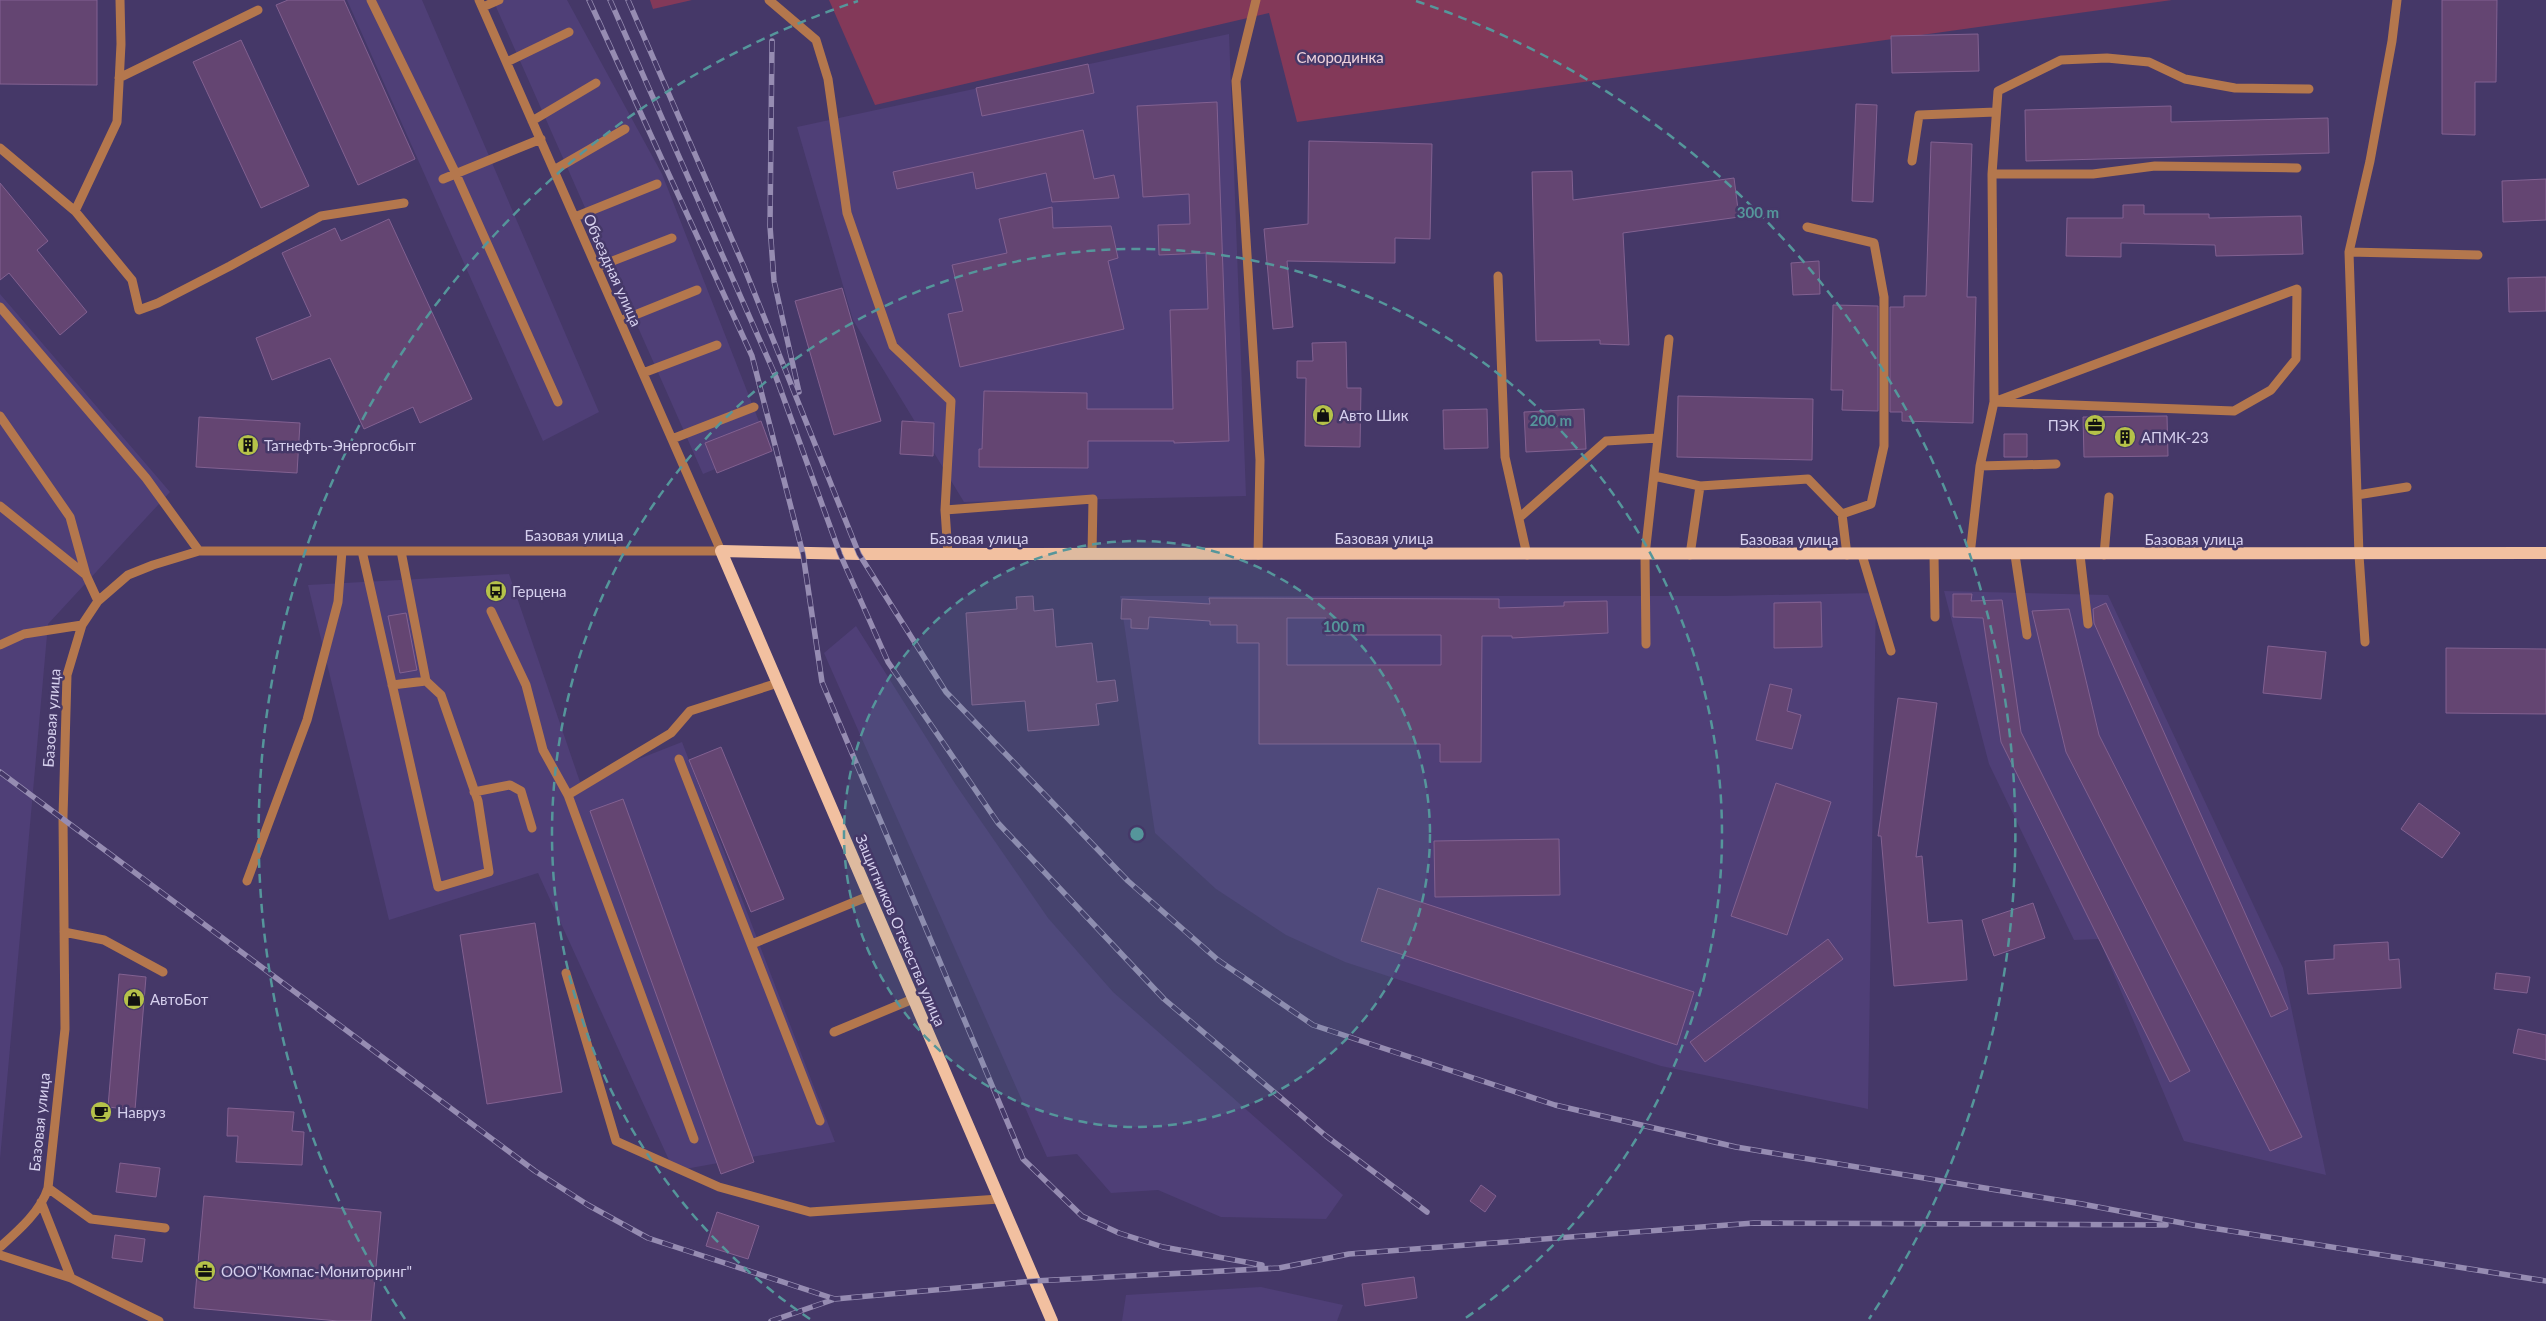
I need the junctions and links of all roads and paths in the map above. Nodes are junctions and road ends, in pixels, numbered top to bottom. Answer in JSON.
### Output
{"nodes":[{"id":1,"x":120,"y":0,"type":"edge"},
{"id":2,"x":371,"y":0,"type":"edge"},
{"id":3,"x":499,"y":0,"type":"edge"},
{"id":4,"x":769,"y":0,"type":"edge"},
{"id":5,"x":1256,"y":0,"type":"edge"},
{"id":6,"x":2396,"y":0,"type":"edge"},
{"id":7,"x":481,"y":4,"type":"edge"},
{"id":8,"x":258,"y":10,"type":"dead end"},
{"id":9,"x":569,"y":32,"type":"dead end"},
{"id":10,"x":507,"y":62,"type":"junction"},
{"id":11,"x":119,"y":78,"type":"junction"},
{"id":12,"x":596,"y":83,"type":"dead end"},
{"id":13,"x":2309,"y":90,"type":"dead end"},
{"id":14,"x":1996,"y":112,"type":"junction"},
{"id":15,"x":532,"y":121,"type":"junction"},
{"id":16,"x":625,"y":129,"type":"dead end"},
{"id":17,"x":540,"y":139,"type":"junction"},
{"id":18,"x":0,"y":148,"type":"edge"},
{"id":19,"x":1912,"y":162,"type":"dead end"},
{"id":20,"x":2297,"y":168,"type":"dead end"},
{"id":21,"x":554,"y":170,"type":"junction"},
{"id":22,"x":456,"y":174,"type":"junction"},
{"id":23,"x":1992,"y":174,"type":"junction"},
{"id":24,"x":443,"y":179,"type":"dead end"},
{"id":25,"x":657,"y":184,"type":"dead end"},
{"id":26,"x":404,"y":203,"type":"dead end"},
{"id":27,"x":75,"y":211,"type":"junction"},
{"id":28,"x":575,"y":217,"type":"junction"},
{"id":29,"x":1807,"y":226,"type":"dead end"},
{"id":30,"x":672,"y":238,"type":"dead end"},
{"id":31,"x":2349,"y":252,"type":"junction"},
{"id":32,"x":2478,"y":255,"type":"dead end"},
{"id":33,"x":597,"y":267,"type":"junction"},
{"id":34,"x":1498,"y":276,"type":"dead end"},
{"id":35,"x":697,"y":290,"type":"dead end"},
{"id":36,"x":0,"y":307,"type":"edge"},
{"id":37,"x":620,"y":321,"type":"junction"},
{"id":38,"x":1668,"y":339,"type":"dead end"},
{"id":39,"x":717,"y":345,"type":"dead end"},
{"id":40,"x":643,"y":373,"type":"junction"},
{"id":41,"x":558,"y":402,"type":"dead end"},
{"id":42,"x":1994,"y":402,"type":"junction"},
{"id":43,"x":754,"y":407,"type":"dead end"},
{"id":44,"x":0,"y":416,"type":"edge"},
{"id":45,"x":1658,"y":438,"type":"junction"},
{"id":46,"x":672,"y":439,"type":"junction"},
{"id":47,"x":2056,"y":464,"type":"dead end"},
{"id":48,"x":1980,"y":466,"type":"junction"},
{"id":49,"x":1654,"y":476,"type":"junction"},
{"id":50,"x":1700,"y":486,"type":"junction"},
{"id":51,"x":2407,"y":487,"type":"dead end"},
{"id":52,"x":2357,"y":495,"type":"junction"},
{"id":53,"x":2109,"y":497,"type":"dead end"},
{"id":54,"x":0,"y":506,"type":"edge"},
{"id":55,"x":945,"y":510,"type":"junction"},
{"id":56,"x":1842,"y":514,"type":"junction"},
{"id":57,"x":1519,"y":518,"type":"junction"},
{"id":58,"x":199,"y":551,"type":"junction"},
{"id":59,"x":342,"y":551,"type":"junction"},
{"id":60,"x":362,"y":551,"type":"junction"},
{"id":61,"x":401,"y":551,"type":"junction"},
{"id":62,"x":722,"y":552,"type":"junction"},
{"id":63,"x":2546,"y":553,"type":"edge"},
{"id":64,"x":948,"y":554,"type":"junction"},
{"id":65,"x":1092,"y":554,"type":"junction"},
{"id":66,"x":1258,"y":555,"type":"junction"},
{"id":67,"x":1527,"y":555,"type":"junction"},
{"id":68,"x":1645,"y":555,"type":"junction"},
{"id":69,"x":1690,"y":555,"type":"junction"},
{"id":70,"x":1847,"y":555,"type":"junction"},
{"id":71,"x":1862,"y":555,"type":"junction"},
{"id":72,"x":1934,"y":555,"type":"junction"},
{"id":73,"x":1970,"y":555,"type":"junction"},
{"id":74,"x":2015,"y":555,"type":"junction"},
{"id":75,"x":2080,"y":555,"type":"junction"},
{"id":76,"x":2104,"y":555,"type":"junction"},
{"id":77,"x":2359,"y":555,"type":"junction"},
{"id":78,"x":86,"y":575,"type":"junction"},
{"id":79,"x":98,"y":601,"type":"junction"},
{"id":80,"x":491,"y":611,"type":"dead end"},
{"id":81,"x":1935,"y":617,"type":"dead end"},
{"id":82,"x":2088,"y":624,"type":"dead end"},
{"id":83,"x":82,"y":625,"type":"junction"},
{"id":84,"x":2027,"y":635,"type":"dead end"},
{"id":85,"x":2365,"y":642,"type":"dead end"},
{"id":86,"x":1646,"y":644,"type":"dead end"},
{"id":87,"x":0,"y":646,"type":"edge"},
{"id":88,"x":1892,"y":652,"type":"dead end"},
{"id":89,"x":426,"y":681,"type":"junction"},
{"id":90,"x":778,"y":683,"type":"junction"},
{"id":91,"x":392,"y":685,"type":"junction"},
{"id":92,"x":679,"y":759,"type":"dead end"},
{"id":93,"x":474,"y":792,"type":"junction"},
{"id":94,"x":568,"y":795,"type":"junction"},
{"id":95,"x":532,"y":828,"type":"dead end"},
{"id":96,"x":247,"y":881,"type":"dead end"},
{"id":97,"x":869,"y":896,"type":"junction"},
{"id":98,"x":64,"y":932,"type":"junction"},
{"id":99,"x":752,"y":944,"type":"junction"},
{"id":100,"x":163,"y":972,"type":"dead end"},
{"id":101,"x":566,"y":973,"type":"dead end"},
{"id":102,"x":913,"y":999,"type":"junction"},
{"id":103,"x":834,"y":1032,"type":"dead end"},
{"id":104,"x":820,"y":1121,"type":"dead end"},
{"id":105,"x":694,"y":1139,"type":"dead end"},
{"id":106,"x":48,"y":1188,"type":"junction"},
{"id":107,"x":999,"y":1199,"type":"junction"},
{"id":108,"x":41,"y":1202,"type":"junction"},
{"id":109,"x":165,"y":1228,"type":"dead end"},
{"id":110,"x":0,"y":1247,"type":"edge"},
{"id":111,"x":0,"y":1255,"type":"edge"},
{"id":112,"x":72,"y":1278,"type":"junction"},
{"id":113,"x":159,"y":1321,"type":"edge"},
{"id":114,"x":1052,"y":1321,"type":"edge"}],
"edges":[{"from":1,"to":11,"type":"street"},
{"from":2,"to":22,"type":"street"},
{"from":3,"to":7,"type":"street"},
{"from":4,"to":55,"type":"street"},
{"from":5,"to":66,"type":"street"},
{"from":6,"to":31,"type":"street"},
{"from":7,"to":10,"type":"street","name":"Объездная улица"},
{"from":8,"to":11,"type":"street"},
{"from":9,"to":10,"type":"street"},
{"from":10,"to":15,"type":"street","name":"Объездная улица"},
{"from":11,"to":27,"type":"street"},
{"from":12,"to":15,"type":"street"},
{"from":13,"to":14,"type":"street"},
{"from":14,"to":19,"type":"street"},
{"from":14,"to":23,"type":"street"},
{"from":15,"to":17,"type":"street","name":"Объездная улица"},
{"from":16,"to":21,"type":"street"},
{"from":17,"to":21,"type":"street","name":"Объездная улица"},
{"from":17,"to":22,"type":"street"},
{"from":18,"to":27,"type":"street"},
{"from":20,"to":23,"type":"street"},
{"from":21,"to":28,"type":"street","name":"Объездная улица"},
{"from":22,"to":24,"type":"street"},
{"from":22,"to":41,"type":"street"},
{"from":23,"to":42,"type":"street"},
{"from":25,"to":28,"type":"street"},
{"from":26,"to":27,"type":"street"},
{"from":28,"to":33,"type":"street","name":"Объездная улица"},
{"from":29,"to":56,"type":"street"},
{"from":30,"to":33,"type":"street"},
{"from":31,"to":32,"type":"street"},
{"from":31,"to":52,"type":"street"},
{"from":33,"to":37,"type":"street","name":"Объездная улица"},
{"from":34,"to":57,"type":"street"},
{"from":35,"to":37,"type":"street"},
{"from":36,"to":58,"type":"street"},
{"from":37,"to":40,"type":"street","name":"Объездная улица"},
{"from":38,"to":45,"type":"street"},
{"from":39,"to":40,"type":"street"},
{"from":40,"to":46,"type":"street","name":"Объездная улица"},
{"from":42,"to":42,"type":"street"},
{"from":42,"to":48,"type":"street"},
{"from":43,"to":46,"type":"street"},
{"from":44,"to":78,"type":"street"},
{"from":45,"to":49,"type":"street"},
{"from":45,"to":57,"type":"street"},
{"from":46,"to":62,"type":"street","name":"Объездная улица"},
{"from":47,"to":48,"type":"street"},
{"from":48,"to":73,"type":"street"},
{"from":49,"to":50,"type":"street"},
{"from":49,"to":68,"type":"street"},
{"from":50,"to":56,"type":"street"},
{"from":50,"to":69,"type":"street"},
{"from":51,"to":52,"type":"street"},
{"from":52,"to":77,"type":"street"},
{"from":53,"to":76,"type":"street"},
{"from":54,"to":78,"type":"street"},
{"from":55,"to":64,"type":"street"},
{"from":55,"to":65,"type":"street"},
{"from":56,"to":70,"type":"street"},
{"from":57,"to":67,"type":"street"},
{"from":58,"to":59,"type":"street","name":"Базовая улица"},
{"from":58,"to":79,"type":"street","name":"Базовая улица"},
{"from":59,"to":60,"type":"street","name":"Базовая улица"},
{"from":59,"to":96,"type":"street"},
{"from":60,"to":61,"type":"street","name":"Базовая улица"},
{"from":60,"to":91,"type":"street"},
{"from":61,"to":62,"type":"street","name":"Базовая улица"},
{"from":61,"to":89,"type":"street"},
{"from":62,"to":64,"type":"main road","name":"Базовая улица"},
{"from":62,"to":90,"type":"main road","name":"Защитников Отечества улица"},
{"from":63,"to":77,"type":"main road","name":"Базовая улица"},
{"from":64,"to":65,"type":"main road","name":"Базовая улица"},
{"from":65,"to":66,"type":"main road","name":"Базовая улица"},
{"from":66,"to":67,"type":"main road","name":"Базовая улица"},
{"from":67,"to":68,"type":"main road","name":"Базовая улица"},
{"from":68,"to":69,"type":"main road","name":"Базовая улица"},
{"from":68,"to":86,"type":"street"},
{"from":69,"to":70,"type":"main road","name":"Базовая улица"},
{"from":70,"to":71,"type":"main road","name":"Базовая улица"},
{"from":71,"to":72,"type":"main road","name":"Базовая улица"},
{"from":71,"to":88,"type":"street"},
{"from":72,"to":73,"type":"main road","name":"Базовая улица"},
{"from":72,"to":81,"type":"street"},
{"from":73,"to":74,"type":"main road","name":"Базовая улица"},
{"from":74,"to":75,"type":"main road","name":"Базовая улица"},
{"from":74,"to":84,"type":"street"},
{"from":75,"to":76,"type":"main road","name":"Базовая улица"},
{"from":75,"to":82,"type":"street"},
{"from":76,"to":77,"type":"main road","name":"Базовая улица"},
{"from":77,"to":85,"type":"street"},
{"from":78,"to":79,"type":"street"},
{"from":79,"to":83,"type":"street","name":"Базовая улица"},
{"from":80,"to":94,"type":"street"},
{"from":83,"to":87,"type":"street"},
{"from":83,"to":98,"type":"street","name":"Базовая улица"},
{"from":89,"to":91,"type":"street"},
{"from":89,"to":93,"type":"street"},
{"from":90,"to":94,"type":"street"},
{"from":90,"to":97,"type":"main road","name":"Защитников Отечества улица"},
{"from":91,"to":93,"type":"street"},
{"from":92,"to":99,"type":"street"},
{"from":93,"to":95,"type":"street"},
{"from":94,"to":105,"type":"street"},
{"from":97,"to":99,"type":"street"},
{"from":97,"to":102,"type":"main road","name":"Защитников Отечества улица"},
{"from":98,"to":100,"type":"street"},
{"from":98,"to":106,"type":"street","name":"Базовая улица"},
{"from":99,"to":104,"type":"street"},
{"from":101,"to":107,"type":"street"},
{"from":102,"to":103,"type":"street"},
{"from":102,"to":107,"type":"main road","name":"Защитников Отечества улица"},
{"from":106,"to":108,"type":"street","name":"Базовая улица"},
{"from":106,"to":109,"type":"street"},
{"from":107,"to":114,"type":"main road","name":"Защитников Отечества улица"},
{"from":108,"to":110,"type":"street","name":"Базовая улица"},
{"from":108,"to":112,"type":"street"},
{"from":111,"to":112,"type":"street"},
{"from":112,"to":113,"type":"street"}]}
